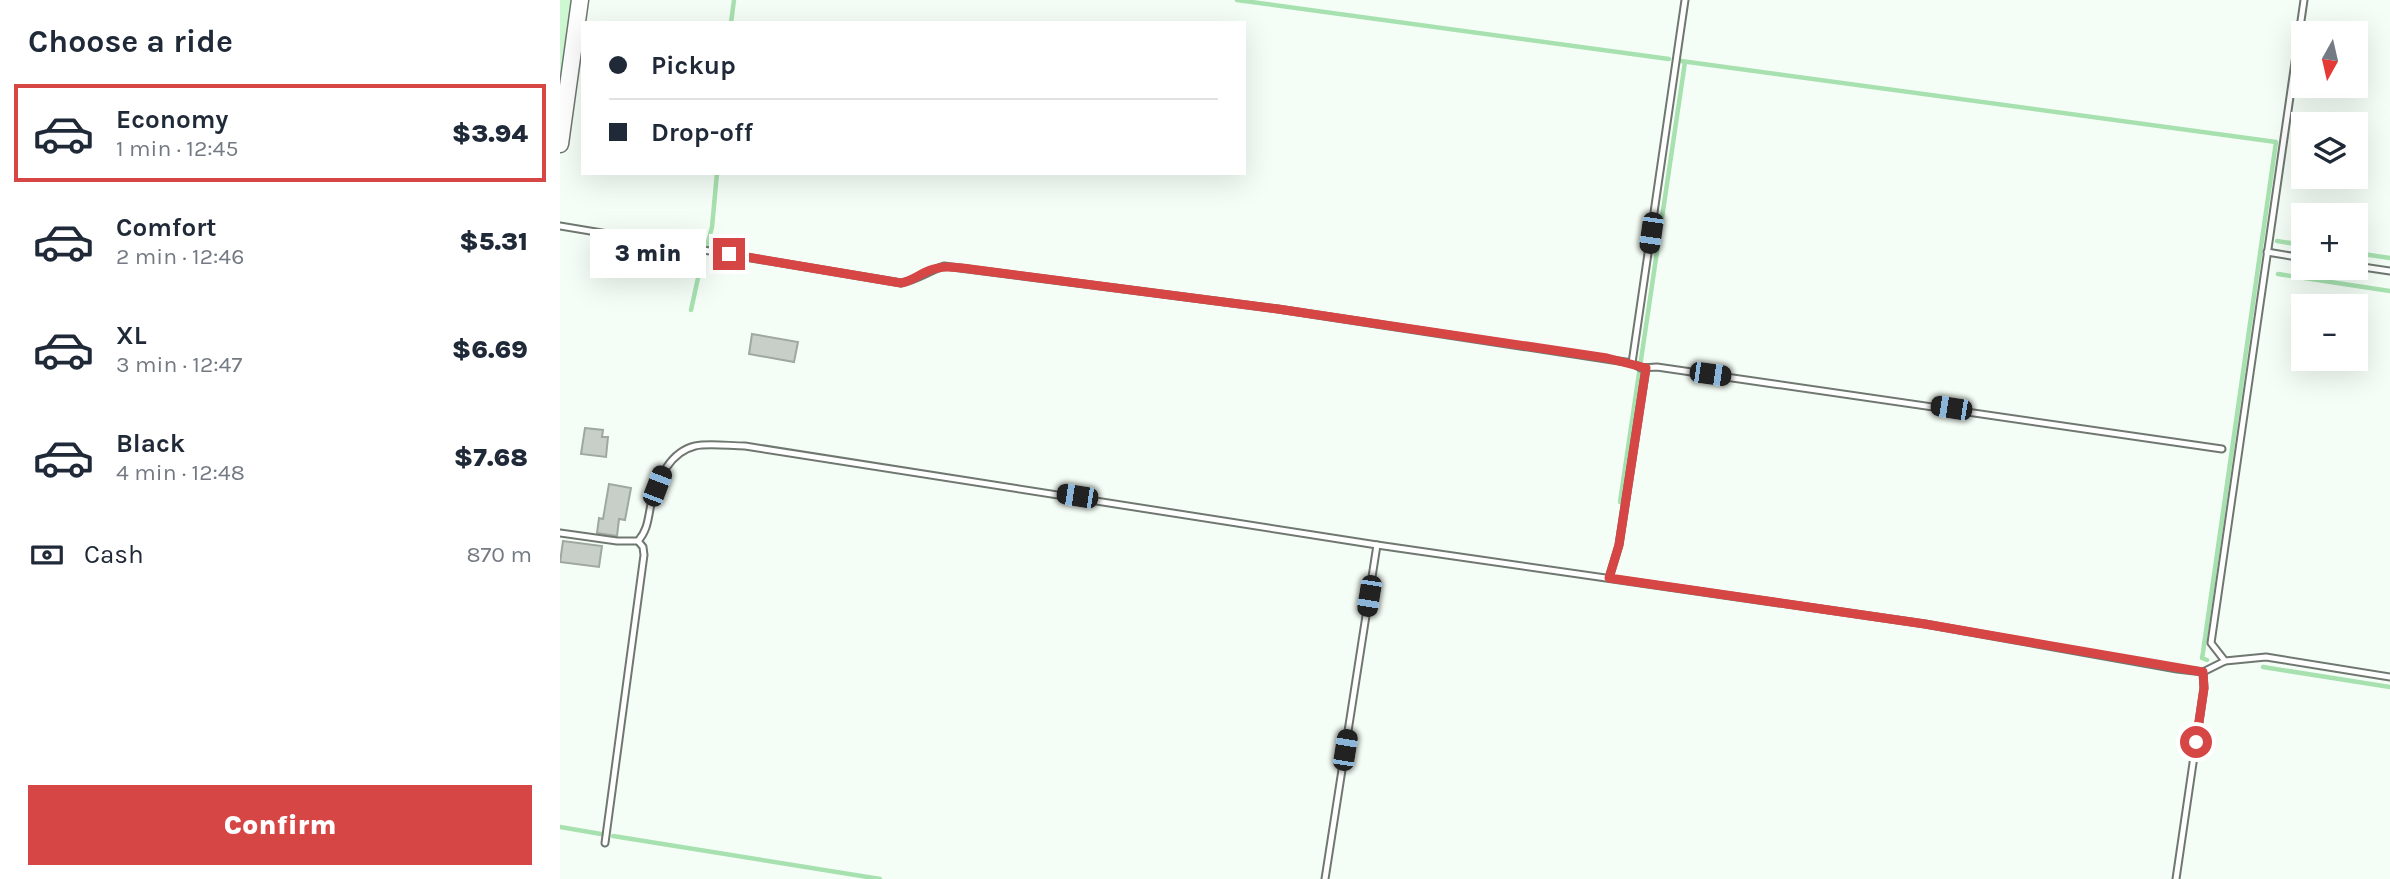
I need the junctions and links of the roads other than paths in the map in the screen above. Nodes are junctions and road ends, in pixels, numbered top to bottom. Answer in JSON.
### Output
{"nodes":[{"id":1,"x":580,"y":0,"type":"edge"},
{"id":2,"x":1685,"y":0,"type":"edge"},
{"id":3,"x":2304,"y":0,"type":"edge"},
{"id":4,"x":560,"y":144,"type":"edge"},
{"id":5,"x":560,"y":226,"type":"edge"},
{"id":6,"x":2267,"y":252,"type":"junction"},
{"id":7,"x":2291,"y":256,"type":"edge"},
{"id":8,"x":2368,"y":268,"type":"edge"},
{"id":9,"x":2390,"y":271,"type":"edge"},
{"id":10,"x":1639,"y":366,"type":"junction"},
{"id":11,"x":2222,"y":449,"type":"dead end"},
{"id":12,"x":560,"y":533,"type":"edge"},
{"id":13,"x":638,"y":541,"type":"junction"},
{"id":14,"x":1377,"y":545,"type":"junction"},
{"id":15,"x":1609,"y":578,"type":"junction"},
{"id":16,"x":2225,"y":662,"type":"junction"},
{"id":17,"x":2203,"y":672,"type":"junction"},
{"id":18,"x":2390,"y":677,"type":"edge"},
{"id":19,"x":605,"y":843,"type":"dead end"},
{"id":20,"x":1325,"y":879,"type":"edge"},
{"id":21,"x":2176,"y":879,"type":"edge"}],
"edges":[{"from":1,"to":4,"type":"street"},
{"from":2,"to":10,"type":"lane"},
{"from":3,"to":6,"type":"lane"},
{"from":5,"to":10,"type":"lane"},
{"from":6,"to":7,"type":"lane"},
{"from":6,"to":16,"type":"lane"},
{"from":8,"to":9,"type":"lane"},
{"from":10,"to":11,"type":"lane"},
{"from":10,"to":15,"type":"lane"},
{"from":12,"to":13,"type":"lane"},
{"from":13,"to":14,"type":"lane"},
{"from":13,"to":19,"type":"lane"},
{"from":14,"to":15,"type":"lane"},
{"from":14,"to":20,"type":"lane"},
{"from":15,"to":17,"type":"lane"},
{"from":16,"to":17,"type":"lane"},
{"from":16,"to":18,"type":"lane"},
{"from":17,"to":21,"type":"lane"}]}
